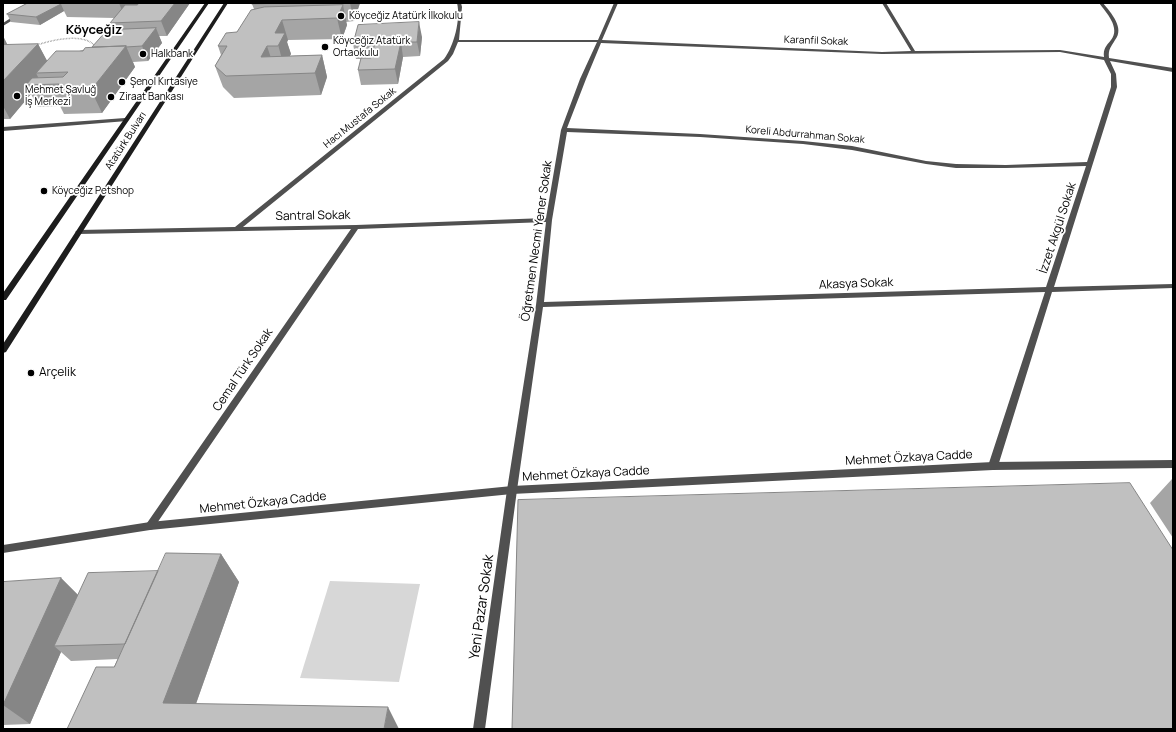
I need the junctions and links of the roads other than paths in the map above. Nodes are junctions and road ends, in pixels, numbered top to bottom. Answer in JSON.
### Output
{"nodes":[{"id":1,"x":207,"y":3,"type":"edge"},
{"id":2,"x":226,"y":3,"type":"edge"},
{"id":3,"x":459,"y":3,"type":"edge"},
{"id":4,"x":616,"y":3,"type":"edge"},
{"id":5,"x":884,"y":3,"type":"edge"},
{"id":6,"x":1101,"y":3,"type":"edge"},
{"id":7,"x":23,"y":12,"type":"edge"},
{"id":8,"x":3,"y":25,"type":"edge"},
{"id":9,"x":457,"y":41,"type":"junction"},
{"id":10,"x":599,"y":42,"type":"junction"},
{"id":11,"x":914,"y":53,"type":"junction"},
{"id":12,"x":1106,"y":58,"type":"junction"},
{"id":13,"x":1173,"y":70,"type":"edge"},
{"id":14,"x":125,"y":120,"type":"junction"},
{"id":15,"x":3,"y":128,"type":"edge"},
{"id":16,"x":564,"y":130,"type":"junction"},
{"id":17,"x":1090,"y":164,"type":"junction"},
{"id":18,"x":549,"y":220,"type":"junction"},
{"id":19,"x":356,"y":227,"type":"junction"},
{"id":20,"x":238,"y":228,"type":"junction"},
{"id":21,"x":78,"y":232,"type":"junction"},
{"id":22,"x":1173,"y":286,"type":"edge"},
{"id":23,"x":1050,"y":288,"type":"junction"},
{"id":24,"x":3,"y":298,"type":"edge"},
{"id":25,"x":540,"y":305,"type":"junction"},
{"id":26,"x":3,"y":350,"type":"edge"},
{"id":27,"x":1173,"y":464,"type":"edge"},
{"id":28,"x":993,"y":466,"type":"junction"},
{"id":29,"x":512,"y":490,"type":"junction"},
{"id":30,"x":150,"y":526,"type":"junction"},
{"id":31,"x":3,"y":549,"type":"edge"},
{"id":32,"x":479,"y":729,"type":"edge"}],
"edges":[{"from":1,"to":14,"type":"main road","name":"Atatürk Bulvarı"},
{"from":2,"to":21,"type":"main road","name":"Atatürk Bulvarı"},
{"from":3,"to":9,"type":"street","name":"Hacı Mustafa Sokak"},
{"from":4,"to":10,"type":"street","name":"Öğretmen Necmi Yener Sokak"},
{"from":5,"to":11,"type":"street"},
{"from":6,"to":12,"type":"street"},
{"from":7,"to":8,"type":"street"},
{"from":9,"to":10,"type":"street","name":"Karanfil Sokak"},
{"from":9,"to":20,"type":"street","name":"Hacı Mustafa Sokak"},
{"from":10,"to":11,"type":"street","name":"Karanfil Sokak"},
{"from":10,"to":16,"type":"street","name":"Öğretmen Necmi Yener Sokak"},
{"from":11,"to":12,"type":"street","name":"Karanfil Sokak"},
{"from":12,"to":13,"type":"street","name":"Karanfil Sokak"},
{"from":12,"to":17,"type":"street","name":"İzzet Akgül Sokak"},
{"from":14,"to":15,"type":"street"},
{"from":14,"to":24,"type":"main road","name":"Atatürk Bulvarı"},
{"from":16,"to":17,"type":"street","name":"Koreli Abdurrahman Sokak"},
{"from":16,"to":18,"type":"street","name":"Öğretmen Necmi Yener Sokak"},
{"from":17,"to":23,"type":"street","name":"İzzet Akgül Sokak"},
{"from":18,"to":19,"type":"street","name":"Santral Sokak"},
{"from":18,"to":25,"type":"street","name":"Öğretmen Necmi Yener Sokak"},
{"from":19,"to":20,"type":"street","name":"Santral Sokak"},
{"from":19,"to":30,"type":"street","name":"Cemal Türk Sokak"},
{"from":20,"to":21,"type":"street","name":"Santral Sokak"},
{"from":21,"to":26,"type":"main road","name":"Atatürk Bulvarı"},
{"from":22,"to":23,"type":"street","name":"Akasya Sokak"},
{"from":23,"to":25,"type":"street","name":"Akasya Sokak"},
{"from":23,"to":28,"type":"street","name":"İzzet Akgül Sokak"},
{"from":25,"to":29,"type":"street","name":"Öğretmen Necmi Yener Sokak"},
{"from":27,"to":28,"type":"street","name":"Mehmet Özkaya Cadde"},
{"from":28,"to":29,"type":"street","name":"Mehmet Özkaya Cadde"},
{"from":29,"to":30,"type":"street","name":"Mehmet Özkaya Cadde"},
{"from":29,"to":32,"type":"street","name":"Yeni Pazar Sokak"},
{"from":30,"to":31,"type":"street","name":"Mehmet Özkaya Cadde"}]}
